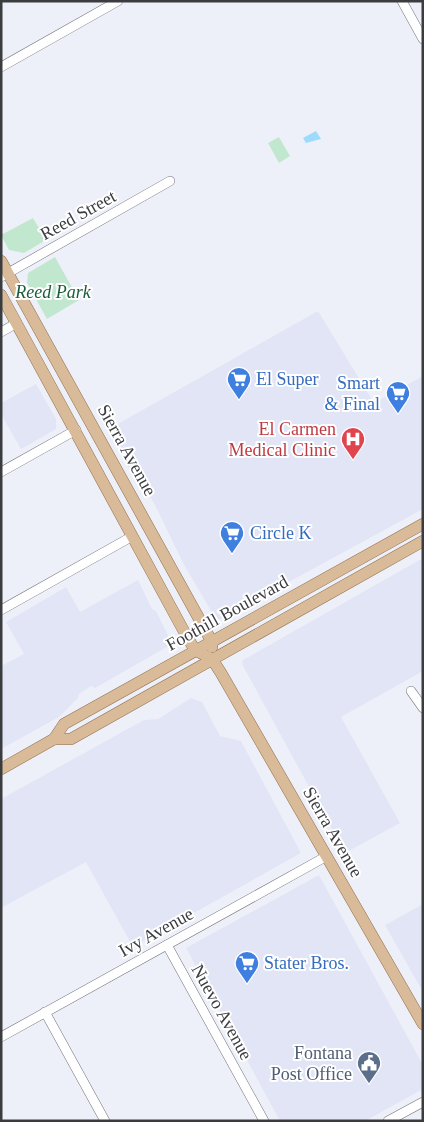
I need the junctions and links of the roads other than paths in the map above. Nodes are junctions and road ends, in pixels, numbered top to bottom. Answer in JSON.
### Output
{"nodes":[{"id":1,"x":118,"y":1,"type":"edge"},
{"id":2,"x":402,"y":1,"type":"edge"},
{"id":3,"x":423,"y":39,"type":"edge"},
{"id":4,"x":1,"y":67,"type":"edge"},
{"id":5,"x":170,"y":181,"type":"dead end"},
{"id":6,"x":1,"y":261,"type":"edge"},
{"id":7,"x":4,"y":275,"type":"edge"},
{"id":8,"x":1,"y":294,"type":"edge"},
{"id":9,"x":17,"y":323,"type":"junction"},
{"id":10,"x":1,"y":332,"type":"edge"},
{"id":11,"x":76,"y":430,"type":"junction"},
{"id":12,"x":1,"y":472,"type":"edge"},
{"id":13,"x":423,"y":524,"type":"edge"},
{"id":14,"x":131,"y":537,"type":"junction"},
{"id":15,"x":423,"y":540,"type":"edge"},
{"id":16,"x":1,"y":610,"type":"edge"},
{"id":17,"x":212,"y":642,"type":"junction"},
{"id":18,"x":195,"y":650,"type":"junction"},
{"id":19,"x":212,"y":659,"type":"junction"},
{"id":20,"x":411,"y":690,"type":"dead end"},
{"id":21,"x":423,"y":708,"type":"edge"},
{"id":22,"x":54,"y":739,"type":"junction"},
{"id":23,"x":1,"y":769,"type":"edge"},
{"id":24,"x":327,"y":856,"type":"junction"},
{"id":25,"x":167,"y":944,"type":"junction"},
{"id":26,"x":45,"y":1012,"type":"junction"},
{"id":27,"x":423,"y":1024,"type":"edge"},
{"id":28,"x":1,"y":1037,"type":"edge"},
{"id":29,"x":423,"y":1102,"type":"edge"},
{"id":30,"x":105,"y":1121,"type":"edge"},
{"id":31,"x":264,"y":1121,"type":"edge"},
{"id":32,"x":388,"y":1121,"type":"edge"}],
"edges":[{"from":1,"to":4,"type":"street"},
{"from":2,"to":3,"type":"street"},
{"from":5,"to":7,"type":"street","name":"Reed Street"},
{"from":6,"to":7,"type":"main road","name":"Sierra Avenue"},
{"from":7,"to":17,"type":"main road","name":"Sierra Avenue"},
{"from":8,"to":9,"type":"main road","name":"Sierra Avenue"},
{"from":9,"to":10,"type":"street"},
{"from":9,"to":11,"type":"main road","name":"Sierra Avenue"},
{"from":11,"to":12,"type":"street"},
{"from":11,"to":14,"type":"main road","name":"Sierra Avenue"},
{"from":13,"to":17,"type":"main road","name":"Foothill Boulevard"},
{"from":14,"to":16,"type":"street"},
{"from":14,"to":18,"type":"main road","name":"Sierra Avenue"},
{"from":15,"to":19,"type":"main road","name":"Foothill Boulevard"},
{"from":17,"to":18,"type":"main road","name":"Foothill Boulevard"},
{"from":17,"to":19,"type":"main road","name":"Sierra Avenue"},
{"from":18,"to":19,"type":"main road"},
{"from":18,"to":22,"type":"main road","name":"Foothill Boulevard"},
{"from":19,"to":22,"type":"main road","name":"Foothill Boulevard"},
{"from":19,"to":24,"type":"main road","name":"Sierra Avenue"},
{"from":20,"to":21,"type":"street"},
{"from":22,"to":23,"type":"main road","name":"Foothill Boulevard"},
{"from":24,"to":25,"type":"street","name":"Ivy Avenue"},
{"from":24,"to":27,"type":"main road","name":"Sierra Avenue"},
{"from":25,"to":26,"type":"street","name":"Ivy Avenue"},
{"from":25,"to":31,"type":"street","name":"Nuevo Avenue"},
{"from":26,"to":28,"type":"street","name":"Ivy Avenue"},
{"from":26,"to":30,"type":"street"},
{"from":29,"to":32,"type":"street"}]}
